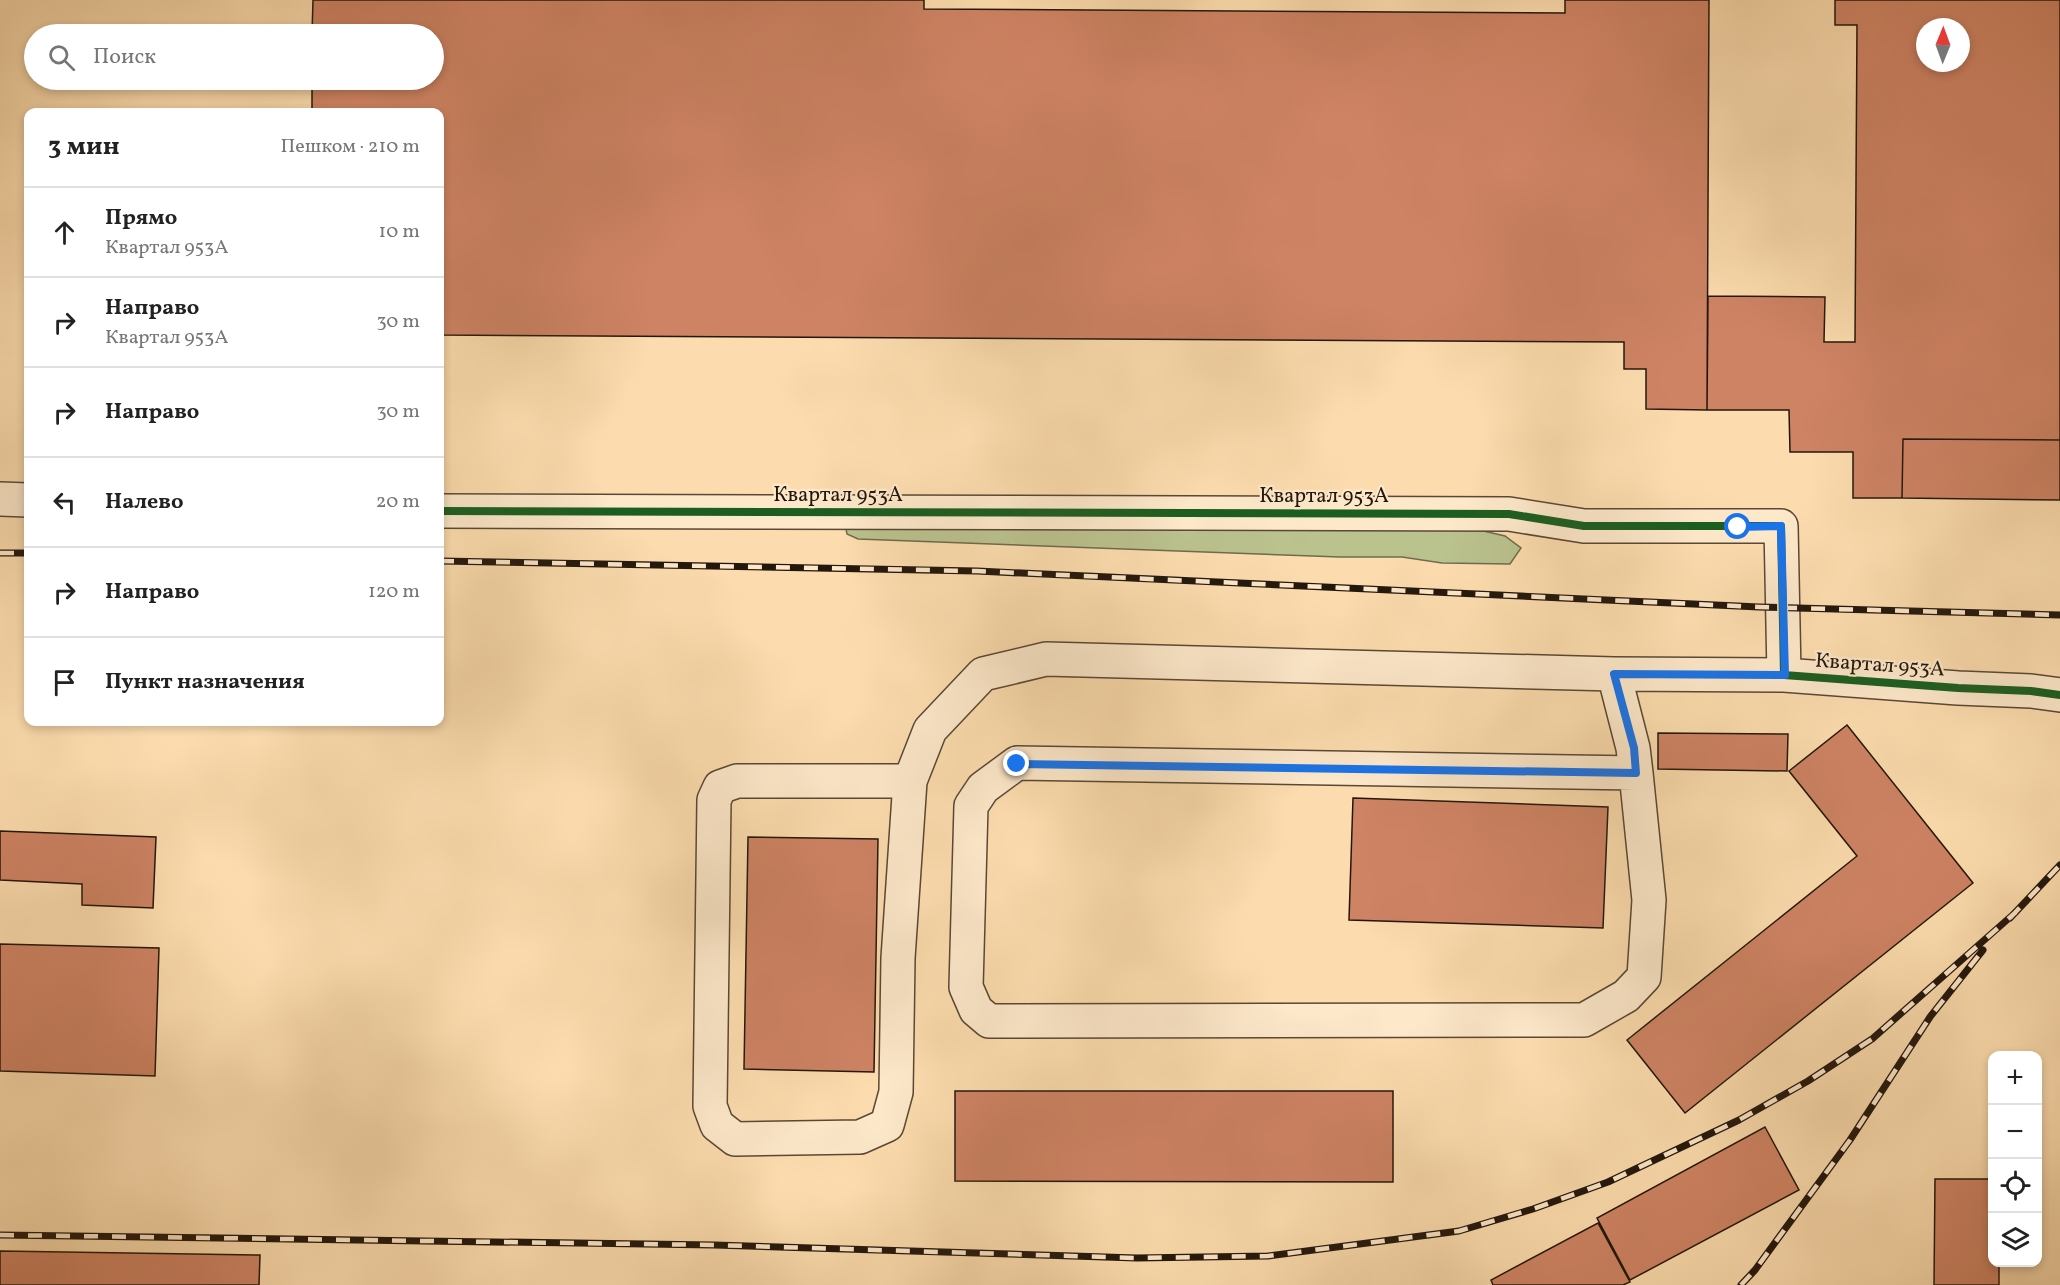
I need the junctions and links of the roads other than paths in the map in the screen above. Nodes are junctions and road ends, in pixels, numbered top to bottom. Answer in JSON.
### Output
{"nodes":[{"id":1,"x":0,"y":499,"type":"edge"},
{"id":2,"x":24,"y":500,"type":"edge"},
{"id":3,"x":444,"y":511,"type":"edge"},
{"id":4,"x":1614,"y":674,"type":"junction"},
{"id":5,"x":1785,"y":675,"type":"junction"},
{"id":6,"x":2060,"y":695,"type":"edge"},
{"id":7,"x":1636,"y":773,"type":"junction"},
{"id":8,"x":910,"y":781,"type":"junction"}],
"edges":[{"from":1,"to":2,"type":"street"},
{"from":3,"to":5,"type":"street","name":"Квартал 953А"},
{"from":4,"to":5,"type":"street"},
{"from":4,"to":7,"type":"street"},
{"from":4,"to":8,"type":"street"},
{"from":5,"to":6,"type":"street","name":"Квартал 953А"},
{"from":7,"to":7,"type":"street"},
{"from":8,"to":8,"type":"street"}]}
